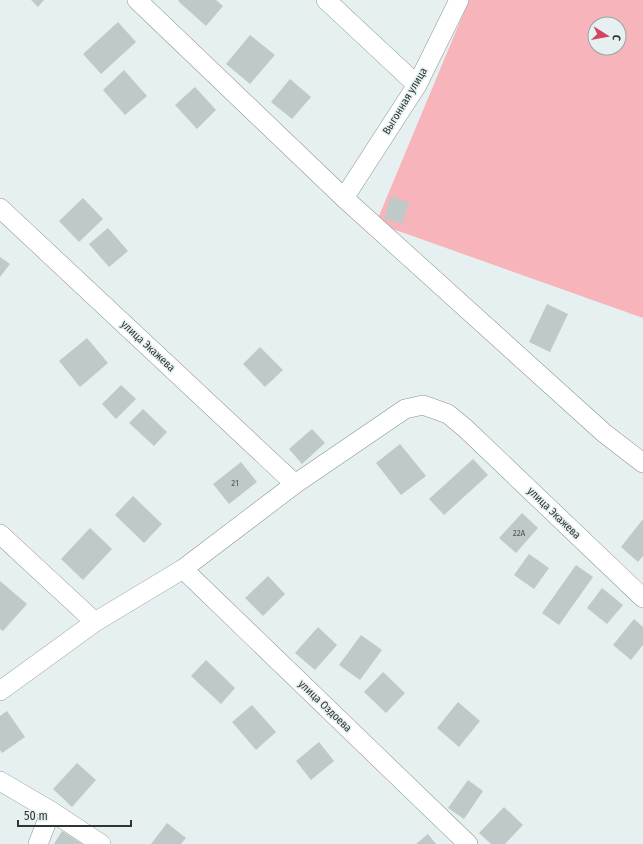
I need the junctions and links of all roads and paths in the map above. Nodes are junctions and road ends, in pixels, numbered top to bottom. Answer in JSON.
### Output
{"nodes":[{"id":1,"x":137,"y":0,"type":"edge"},
{"id":2,"x":326,"y":0,"type":"edge"},
{"id":3,"x":459,"y":0,"type":"edge"},
{"id":4,"x":417,"y":85,"type":"junction"},
{"id":5,"x":344,"y":198,"type":"junction"},
{"id":6,"x":0,"y":208,"type":"edge"},
{"id":7,"x":643,"y":463,"type":"edge"},
{"id":8,"x":296,"y":484,"type":"junction"},
{"id":9,"x":0,"y":534,"type":"edge"},
{"id":10,"x":183,"y":569,"type":"junction"},
{"id":11,"x":643,"y":598,"type":"edge"},
{"id":12,"x":95,"y":622,"type":"junction"},
{"id":13,"x":0,"y":691,"type":"edge"},
{"id":14,"x":0,"y":781,"type":"edge"},
{"id":15,"x":51,"y":811,"type":"junction"},
{"id":16,"x":38,"y":844,"type":"edge"},
{"id":17,"x":101,"y":844,"type":"edge"},
{"id":18,"x":468,"y":844,"type":"edge"}],
"edges":[{"from":1,"to":5,"type":"street"},
{"from":2,"to":4,"type":"street"},
{"from":3,"to":4,"type":"street","name":"Выгонная улица"},
{"from":4,"to":5,"type":"street","name":"Выгонная улица"},
{"from":5,"to":7,"type":"street"},
{"from":6,"to":8,"type":"street","name":"улица Экажева"},
{"from":8,"to":10,"type":"street","name":"улица Экажева"},
{"from":8,"to":11,"type":"street","name":"улица Экажева"},
{"from":9,"to":12,"type":"street"},
{"from":10,"to":12,"type":"street","name":"улица Экажева"},
{"from":10,"to":18,"type":"street","name":"улица Оздоева"},
{"from":12,"to":13,"type":"street","name":"улица Экажева"},
{"from":14,"to":15,"type":"street"},
{"from":15,"to":16,"type":"street"},
{"from":15,"to":17,"type":"street"}]}
